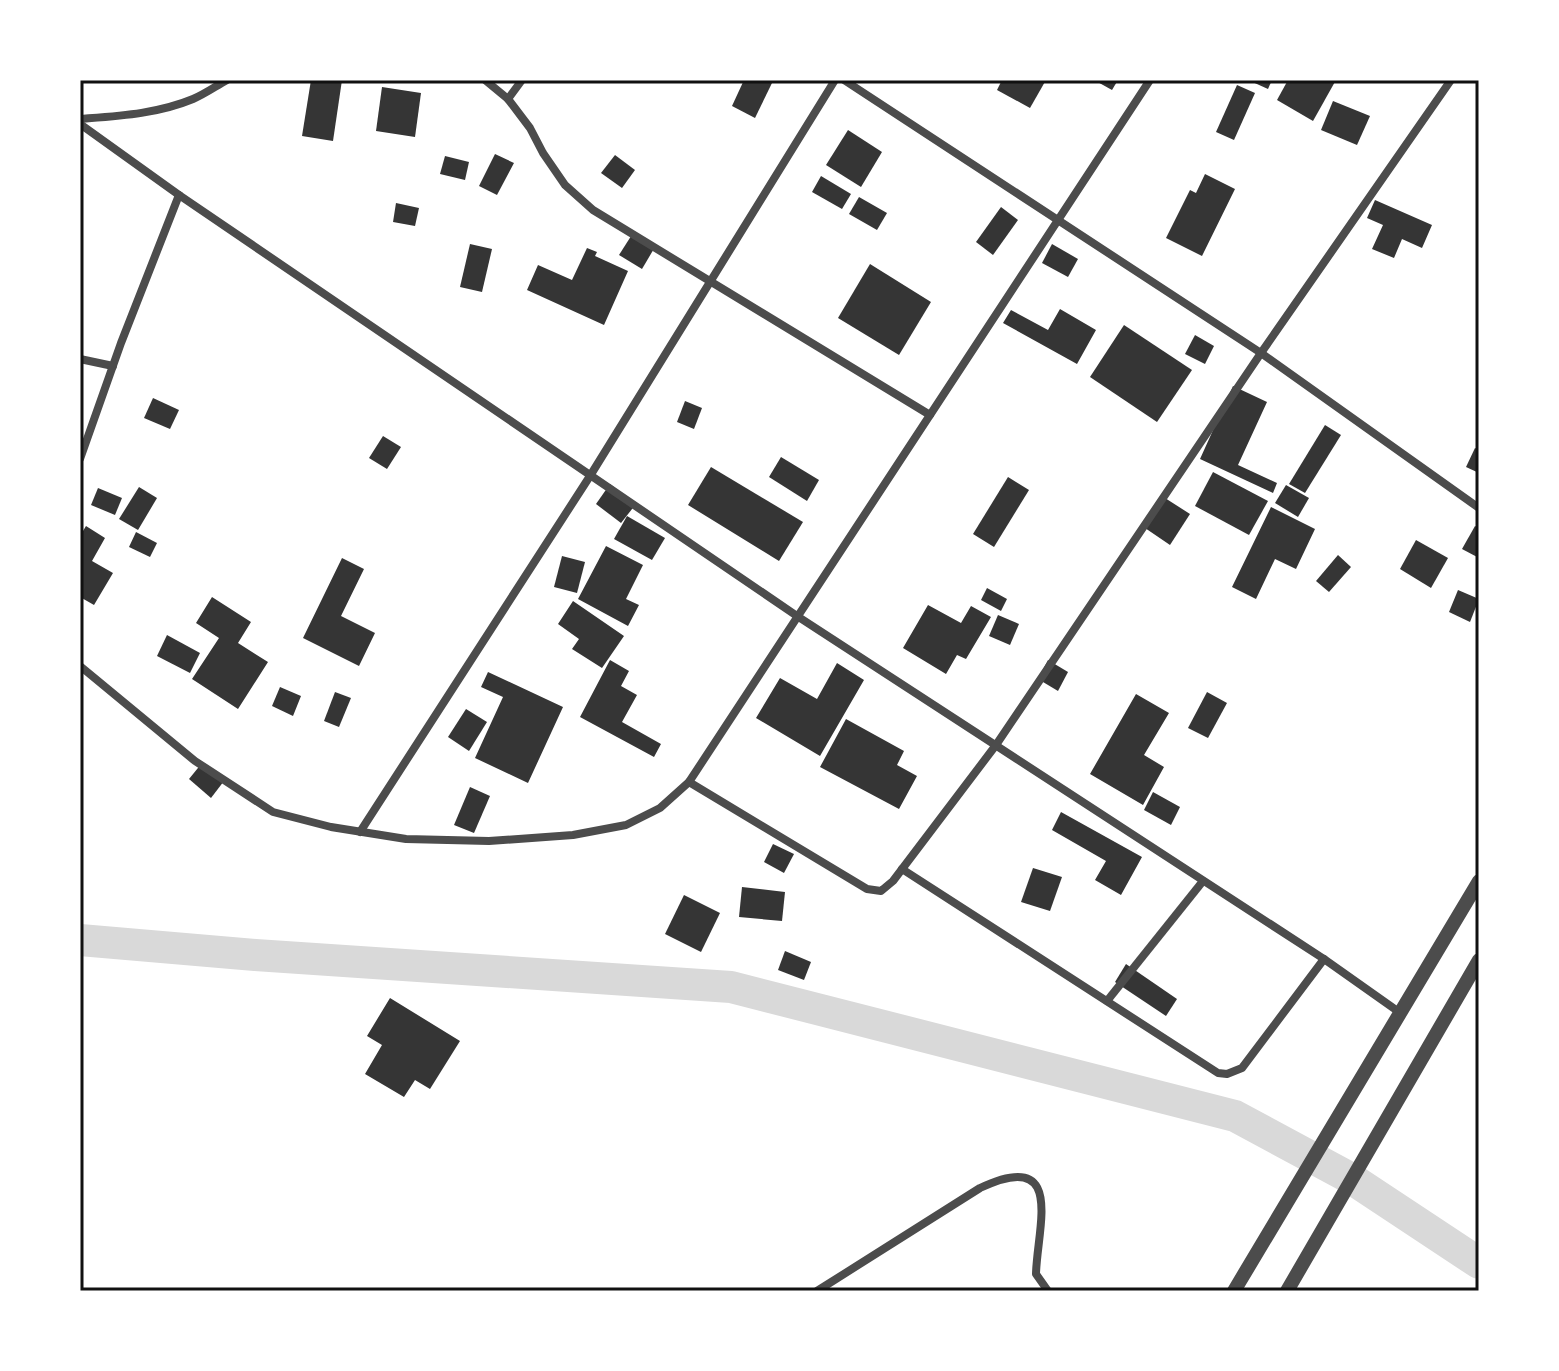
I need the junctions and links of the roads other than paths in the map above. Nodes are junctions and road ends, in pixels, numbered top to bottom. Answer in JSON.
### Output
{"nodes":[{"id":1,"x":227,"y":80,"type":"edge"},
{"id":2,"x":485,"y":80,"type":"edge"},
{"id":3,"x":522,"y":80,"type":"edge"},
{"id":4,"x":835,"y":80,"type":"edge"},
{"id":5,"x":844,"y":80,"type":"edge"},
{"id":6,"x":1150,"y":80,"type":"edge"},
{"id":7,"x":1451,"y":80,"type":"edge"},
{"id":8,"x":508,"y":99,"type":"junction"},
{"id":9,"x":80,"y":121,"type":"edge"},
{"id":10,"x":179,"y":195,"type":"junction"},
{"id":11,"x":1059,"y":219,"type":"junction"},
{"id":12,"x":709,"y":281,"type":"junction"},
{"id":13,"x":1261,"y":353,"type":"junction"},
{"id":14,"x":80,"y":359,"type":"edge"},
{"id":15,"x":113,"y":366,"type":"junction"},
{"id":16,"x":930,"y":415,"type":"junction"},
{"id":17,"x":80,"y":459,"type":"edge"},
{"id":18,"x":590,"y":476,"type":"junction"},
{"id":19,"x":1479,"y":508,"type":"edge"},
{"id":20,"x":797,"y":616,"type":"junction"},
{"id":21,"x":80,"y":666,"type":"edge"},
{"id":22,"x":996,"y":745,"type":"junction"},
{"id":23,"x":689,"y":782,"type":"junction"},
{"id":24,"x":360,"y":832,"type":"junction"},
{"id":25,"x":902,"y":869,"type":"junction"},
{"id":26,"x":1203,"y":881,"type":"junction"},
{"id":27,"x":1479,"y":881,"type":"edge"},
{"id":28,"x":1324,"y":959,"type":"junction"},
{"id":29,"x":1479,"y":960,"type":"edge"},
{"id":30,"x":1107,"y":1001,"type":"junction"},
{"id":31,"x":1399,"y":1012,"type":"junction"},
{"id":32,"x":817,"y":1291,"type":"edge"},
{"id":33,"x":1048,"y":1291,"type":"edge"},
{"id":34,"x":1234,"y":1291,"type":"edge"},
{"id":35,"x":1287,"y":1291,"type":"edge"}],
"edges":[{"from":1,"to":9,"type":"street"},
{"from":2,"to":8,"type":"street"},
{"from":3,"to":8,"type":"street"},
{"from":4,"to":12,"type":"street"},
{"from":5,"to":11,"type":"street"},
{"from":6,"to":11,"type":"street"},
{"from":7,"to":13,"type":"street"},
{"from":8,"to":12,"type":"street"},
{"from":9,"to":10,"type":"street"},
{"from":10,"to":15,"type":"street"},
{"from":10,"to":18,"type":"street"},
{"from":11,"to":13,"type":"street"},
{"from":11,"to":16,"type":"street"},
{"from":12,"to":16,"type":"street"},
{"from":12,"to":18,"type":"street"},
{"from":13,"to":19,"type":"street"},
{"from":13,"to":22,"type":"street"},
{"from":14,"to":15,"type":"street"},
{"from":15,"to":17,"type":"street"},
{"from":16,"to":20,"type":"street"},
{"from":18,"to":20,"type":"street"},
{"from":18,"to":24,"type":"street"},
{"from":20,"to":22,"type":"street"},
{"from":20,"to":23,"type":"street"},
{"from":21,"to":24,"type":"street"},
{"from":22,"to":25,"type":"street"},
{"from":22,"to":26,"type":"street"},
{"from":23,"to":24,"type":"street"},
{"from":23,"to":25,"type":"street"},
{"from":25,"to":30,"type":"street"},
{"from":26,"to":28,"type":"street"},
{"from":26,"to":30,"type":"street"},
{"from":27,"to":31,"type":"street"},
{"from":28,"to":30,"type":"street"},
{"from":28,"to":31,"type":"street"},
{"from":29,"to":35,"type":"street"},
{"from":31,"to":34,"type":"street"},
{"from":32,"to":33,"type":"street"}]}
